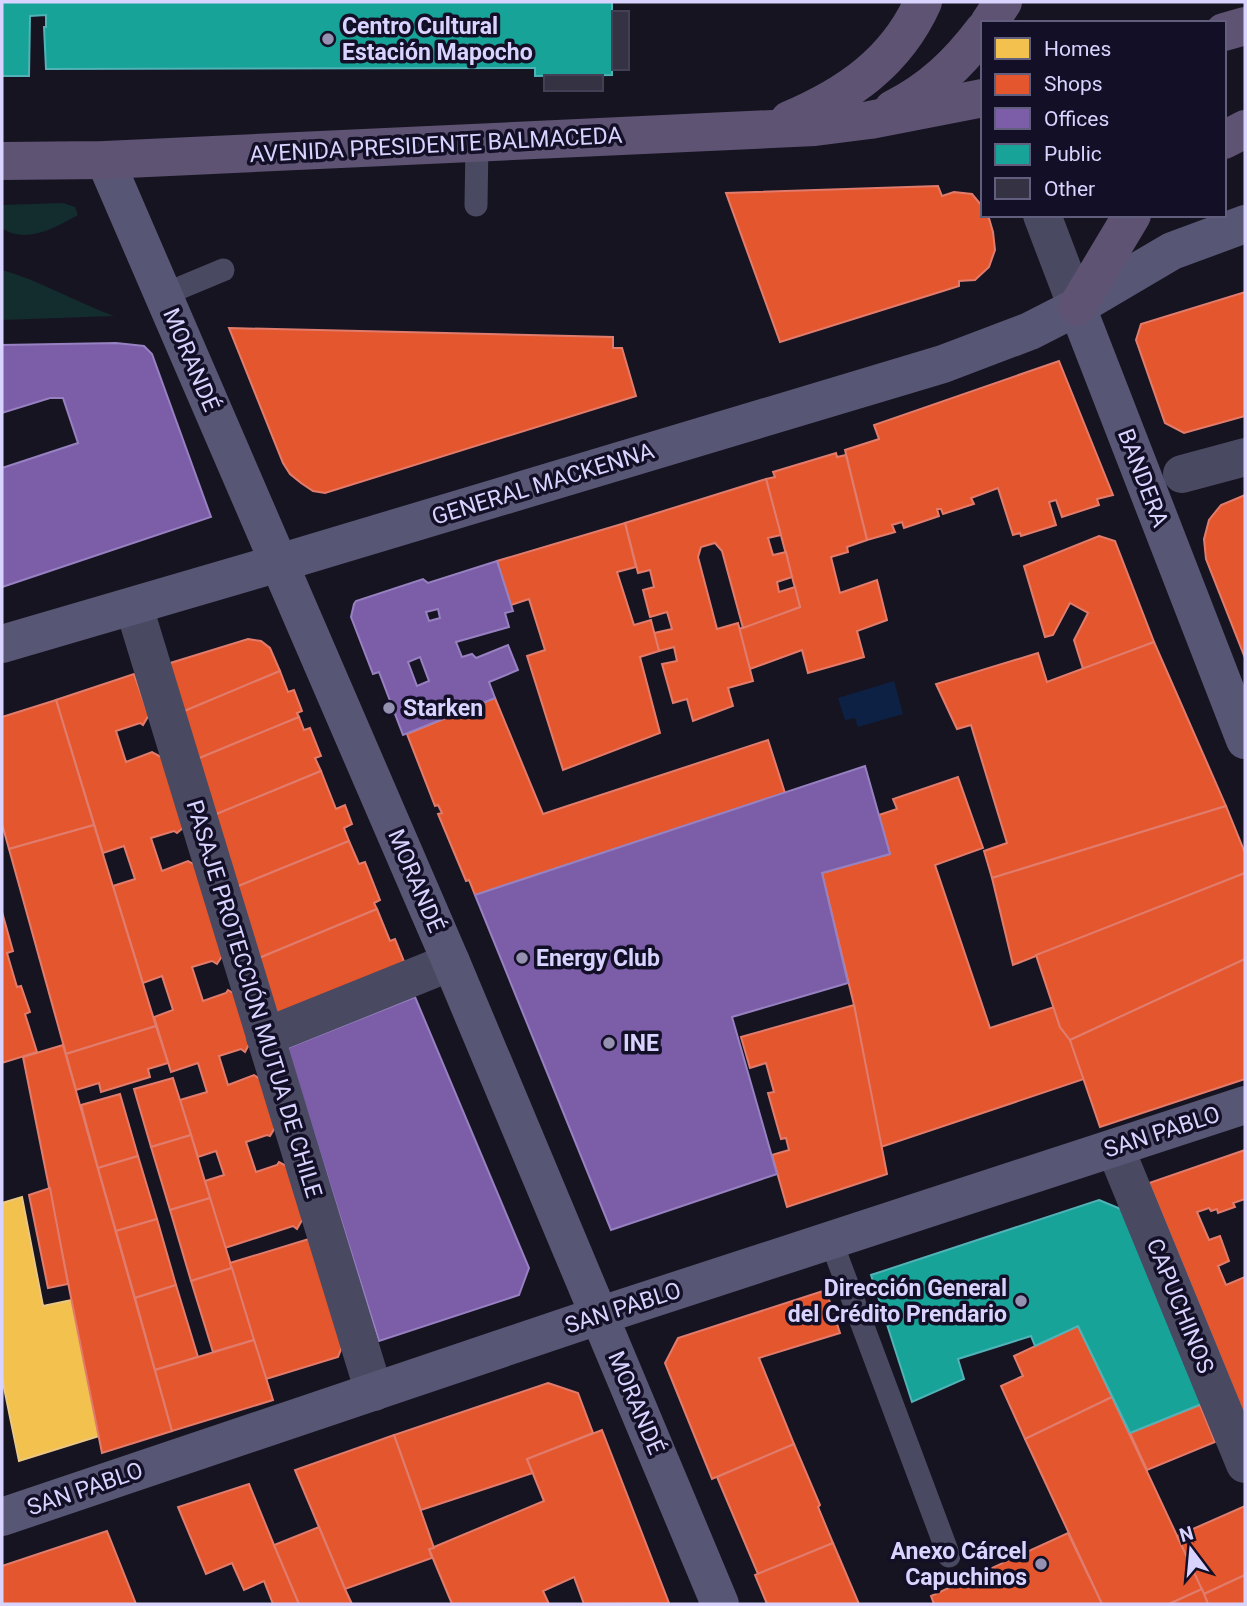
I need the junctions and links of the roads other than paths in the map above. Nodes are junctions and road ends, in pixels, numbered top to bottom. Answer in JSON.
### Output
{"nodes":[{"id":1,"x":923,"y":2,"type":"edge"},
{"id":2,"x":1003,"y":2,"type":"edge"},
{"id":3,"x":990,"y":21,"type":"edge"},
{"id":4,"x":1245,"y":26,"type":"edge"},
{"id":5,"x":1226,"y":31,"type":"edge"},
{"id":6,"x":981,"y":34,"type":"edge"},
{"id":7,"x":981,"y":98,"type":"edge"},
{"id":8,"x":870,"y":120,"type":"junction"},
{"id":9,"x":1245,"y":129,"type":"edge"},
{"id":10,"x":757,"y":131,"type":"junction"},
{"id":11,"x":1226,"y":139,"type":"edge"},
{"id":12,"x":477,"y":143,"type":"junction"},
{"id":13,"x":105,"y":160,"type":"junction"},
{"id":14,"x":2,"y":161,"type":"edge"},
{"id":15,"x":476,"y":205,"type":"dead end"},
{"id":16,"x":1043,"y":217,"type":"edge"},
{"id":17,"x":1131,"y":217,"type":"edge"},
{"id":18,"x":1245,"y":225,"type":"edge"},
{"id":19,"x":223,"y":270,"type":"dead end"},
{"id":20,"x":163,"y":295,"type":"junction"},
{"id":21,"x":1077,"y":307,"type":"junction"},
{"id":22,"x":1245,"y":457,"type":"edge"},
{"id":23,"x":1182,"y":474,"type":"dead end"},
{"id":24,"x":279,"y":564,"type":"junction"},
{"id":25,"x":134,"y":607,"type":"junction"},
{"id":26,"x":2,"y":644,"type":"edge"},
{"id":27,"x":1245,"y":740,"type":"edge"},
{"id":28,"x":451,"y":961,"type":"junction"},
{"id":29,"x":265,"y":1037,"type":"junction"},
{"id":30,"x":1245,"y":1105,"type":"edge"},
{"id":31,"x":1115,"y":1147,"type":"junction"},
{"id":32,"x":831,"y":1241,"type":"junction"},
{"id":33,"x":599,"y":1316,"type":"junction"},
{"id":34,"x":374,"y":1392,"type":"junction"},
{"id":35,"x":1245,"y":1464,"type":"edge"},
{"id":36,"x":2,"y":1517,"type":"edge"},
{"id":37,"x":949,"y":1556,"type":"dead end"},
{"id":38,"x":720,"y":1604,"type":"edge"}],
"edges":[{"from":1,"to":10,"type":"main road"},
{"from":2,"to":3,"type":"main road"},
{"from":4,"to":5,"type":"main road"},
{"from":6,"to":8,"type":"main road"},
{"from":7,"to":8,"type":"main road","name":"AVENIDA PRESIDENTE BALMACEDA"},
{"from":8,"to":10,"type":"main road","name":"AVENIDA PRESIDENTE BALMACEDA"},
{"from":9,"to":11,"type":"main road"},
{"from":10,"to":12,"type":"main road","name":"AVENIDA PRESIDENTE BALMACEDA"},
{"from":12,"to":13,"type":"main road","name":"AVENIDA PRESIDENTE BALMACEDA"},
{"from":12,"to":15,"type":"lane"},
{"from":13,"to":14,"type":"main road","name":"AVENIDA PRESIDENTE BALMACEDA"},
{"from":13,"to":20,"type":"street","name":"MORANDÉ"},
{"from":16,"to":21,"type":"street","name":"BANDERA"},
{"from":17,"to":21,"type":"main road"},
{"from":18,"to":21,"type":"street","name":"GENERAL MACKENNA"},
{"from":19,"to":20,"type":"lane"},
{"from":20,"to":24,"type":"street","name":"MORANDÉ"},
{"from":21,"to":24,"type":"street","name":"GENERAL MACKENNA"},
{"from":21,"to":27,"type":"street","name":"BANDERA"},
{"from":22,"to":23,"type":"street"},
{"from":24,"to":25,"type":"street","name":"GENERAL MACKENNA"},
{"from":24,"to":28,"type":"street","name":"MORANDÉ"},
{"from":25,"to":26,"type":"street","name":"GENERAL MACKENNA"},
{"from":25,"to":29,"type":"street","name":"PASAJE PROTECCIÓN MUTUA DE CHILE"},
{"from":28,"to":29,"type":"street"},
{"from":28,"to":33,"type":"street","name":"MORANDÉ"},
{"from":29,"to":34,"type":"street","name":"PASAJE PROTECCIÓN MUTUA DE CHILE"},
{"from":30,"to":31,"type":"street","name":"SAN PABLO"},
{"from":31,"to":32,"type":"street","name":"SAN PABLO"},
{"from":31,"to":35,"type":"street","name":"CAPUCHINOS"},
{"from":32,"to":33,"type":"street","name":"SAN PABLO"},
{"from":32,"to":37,"type":"lane"},
{"from":33,"to":34,"type":"street","name":"SAN PABLO"},
{"from":33,"to":38,"type":"street","name":"MORANDÉ"},
{"from":34,"to":36,"type":"street","name":"SAN PABLO"}]}
